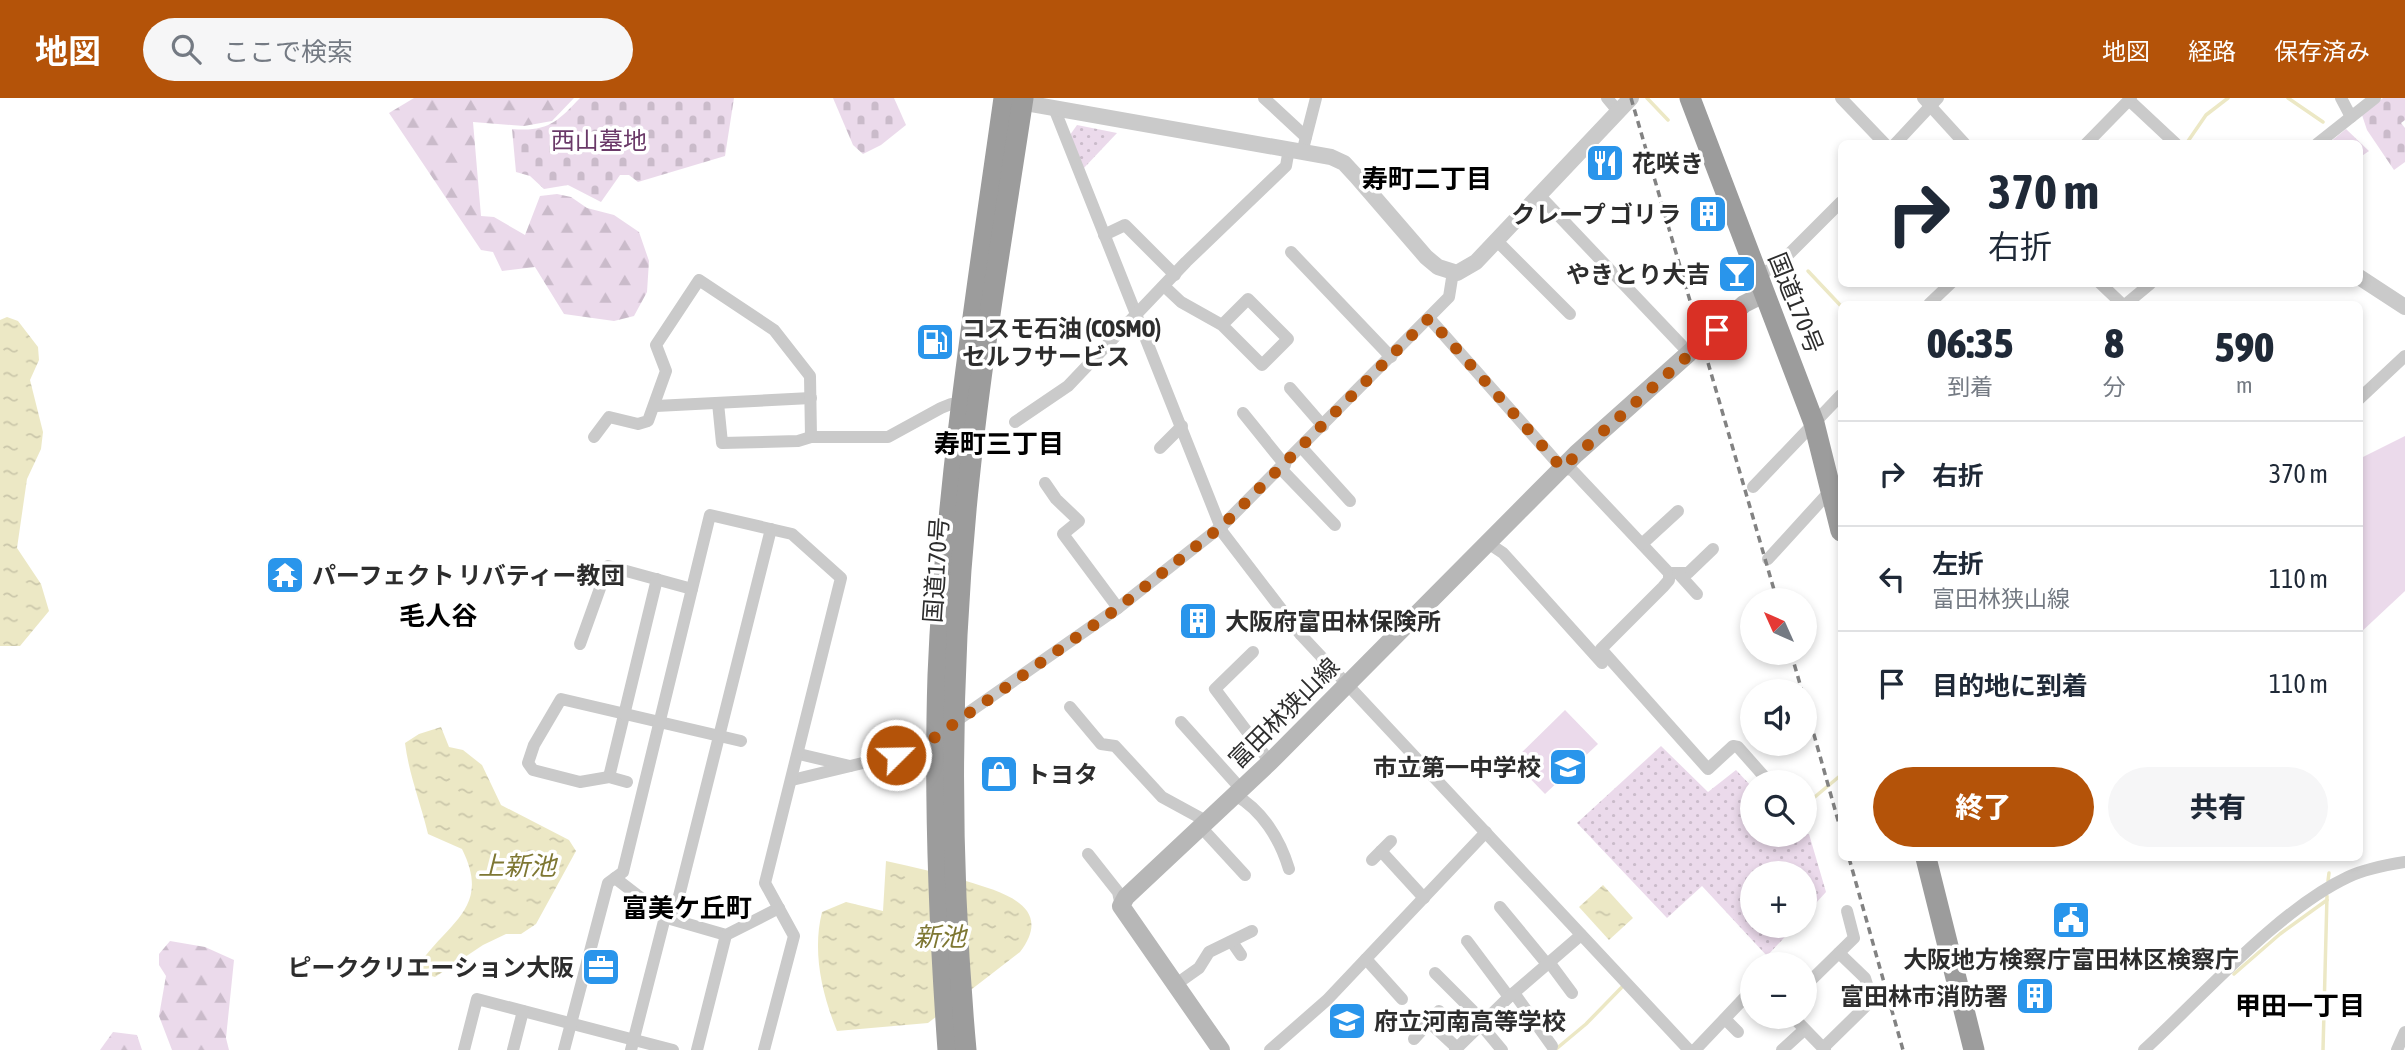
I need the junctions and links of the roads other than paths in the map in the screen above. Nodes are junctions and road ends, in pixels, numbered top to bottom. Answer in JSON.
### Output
{"nodes":[{"id":1,"x":1264,"y":98,"type":"edge"},
{"id":2,"x":1316,"y":98,"type":"edge"},
{"id":3,"x":1630,"y":98,"type":"edge"},
{"id":4,"x":1690,"y":98,"type":"edge"},
{"id":5,"x":1842,"y":98,"type":"edge"},
{"id":6,"x":2341,"y":98,"type":"edge"},
{"id":7,"x":2375,"y":98,"type":"edge"},
{"id":8,"x":2130,"y":99,"type":"edge"},
{"id":9,"x":1013,"y":100,"type":"edge"},
{"id":10,"x":1930,"y":101,"type":"edge"},
{"id":11,"x":1612,"y":104,"type":"edge"},
{"id":12,"x":1054,"y":108,"type":"junction"},
{"id":13,"x":2351,"y":117,"type":"junction"},
{"id":14,"x":1881,"y":140,"type":"edge"},
{"id":15,"x":1898,"y":140,"type":"edge"},
{"id":16,"x":1962,"y":140,"type":"edge"},
{"id":17,"x":2090,"y":140,"type":"edge"},
{"id":18,"x":2172,"y":140,"type":"edge"},
{"id":19,"x":2322,"y":140,"type":"edge"},
{"id":20,"x":1299,"y":146,"type":"junction"},
{"id":21,"x":1539,"y":195,"type":"junction"},
{"id":22,"x":1838,"y":204,"type":"edge"},
{"id":23,"x":1104,"y":234,"type":"junction"},
{"id":24,"x":1496,"y":241,"type":"junction"},
{"id":25,"x":1291,"y":252,"type":"dead end"},
{"id":26,"x":1453,"y":272,"type":"junction"},
{"id":27,"x":1174,"y":275,"type":"junction"},
{"id":28,"x":2363,"y":280,"type":"edge"},
{"id":29,"x":1164,"y":286,"type":"junction"},
{"id":30,"x":1761,"y":286,"type":"junction"},
{"id":31,"x":1947,"y":287,"type":"edge"},
{"id":32,"x":2104,"y":287,"type":"edge"},
{"id":33,"x":2146,"y":287,"type":"edge"},
{"id":34,"x":1932,"y":301,"type":"edge"},
{"id":35,"x":2121,"y":301,"type":"edge"},
{"id":36,"x":2128,"y":301,"type":"edge"},
{"id":37,"x":2405,"y":307,"type":"edge"},
{"id":38,"x":1570,"y":314,"type":"dead end"},
{"id":39,"x":1137,"y":316,"type":"junction"},
{"id":40,"x":1429,"y":318,"type":"junction"},
{"id":41,"x":1222,"y":325,"type":"junction"},
{"id":42,"x":1689,"y":353,"type":"junction"},
{"id":43,"x":2405,"y":356,"type":"edge"},
{"id":44,"x":1391,"y":357,"type":"junction"},
{"id":45,"x":1290,"y":388,"type":"dead end"},
{"id":46,"x":2363,"y":395,"type":"edge"},
{"id":47,"x":811,"y":398,"type":"junction"},
{"id":48,"x":1838,"y":398,"type":"edge"},
{"id":49,"x":719,"y":402,"type":"junction"},
{"id":50,"x":656,"y":406,"type":"junction"},
{"id":51,"x":969,"y":407,"type":"junction"},
{"id":52,"x":1242,"y":413,"type":"dead end"},
{"id":53,"x":1015,"y":422,"type":"dead end"},
{"id":54,"x":1814,"y":423,"type":"junction"},
{"id":55,"x":1182,"y":426,"type":"junction"},
{"id":56,"x":1324,"y":426,"type":"junction"},
{"id":57,"x":594,"y":437,"type":"dead end"},
{"id":58,"x":811,"y":437,"type":"junction"},
{"id":59,"x":1160,"y":448,"type":"dead end"},
{"id":60,"x":1302,"y":448,"type":"junction"},
{"id":61,"x":1283,"y":467,"type":"junction"},
{"id":62,"x":1562,"y":468,"type":"junction"},
{"id":63,"x":1045,"y":483,"type":"dead end"},
{"id":64,"x":1754,"y":487,"type":"dead end"},
{"id":65,"x":1831,"y":490,"type":"junction"},
{"id":66,"x":1350,"y":500,"type":"dead end"},
{"id":67,"x":1678,"y":511,"type":"dead end"},
{"id":68,"x":1838,"y":519,"type":"edge"},
{"id":69,"x":1335,"y":524,"type":"dead end"},
{"id":70,"x":1221,"y":526,"type":"junction"},
{"id":71,"x":771,"y":529,"type":"junction"},
{"id":72,"x":1488,"y":543,"type":"junction"},
{"id":73,"x":1642,"y":544,"type":"junction"},
{"id":74,"x":1713,"y":550,"type":"dead end"},
{"id":75,"x":1768,"y":559,"type":"dead end"},
{"id":76,"x":1674,"y":573,"type":"junction"},
{"id":77,"x":657,"y":579,"type":"junction"},
{"id":78,"x":692,"y":589,"type":"junction"},
{"id":79,"x":1697,"y":594,"type":"dead end"},
{"id":80,"x":1118,"y":608,"type":"junction"},
{"id":81,"x":580,"y":644,"type":"dead end"},
{"id":82,"x":1253,"y":652,"type":"dead end"},
{"id":83,"x":1602,"y":663,"type":"dead end"},
{"id":84,"x":1347,"y":684,"type":"junction"},
{"id":85,"x":1070,"y":707,"type":"dead end"},
{"id":86,"x":624,"y":714,"type":"junction"},
{"id":87,"x":660,"y":722,"type":"junction"},
{"id":88,"x":955,"y":722,"type":"junction"},
{"id":89,"x":1181,"y":722,"type":"dead end"},
{"id":90,"x":937,"y":735,"type":"junction"},
{"id":91,"x":719,"y":736,"type":"junction"},
{"id":92,"x":741,"y":741,"type":"dead end"},
{"id":93,"x":799,"y":754,"type":"junction"},
{"id":94,"x":1270,"y":762,"type":"junction"},
{"id":95,"x":855,"y":767,"type":"junction"},
{"id":96,"x":1758,"y":770,"type":"edge"},
{"id":97,"x":609,"y":777,"type":"junction"},
{"id":98,"x":792,"y":780,"type":"junction"},
{"id":99,"x":626,"y":782,"type":"dead end"},
{"id":100,"x":1238,"y":792,"type":"junction"},
{"id":101,"x":1203,"y":823,"type":"junction"},
{"id":102,"x":1486,"y":832,"type":"junction"},
{"id":103,"x":1391,"y":841,"type":"dead end"},
{"id":104,"x":1088,"y":854,"type":"dead end"},
{"id":105,"x":1927,"y":861,"type":"edge"},
{"id":106,"x":2405,"y":862,"type":"edge"},
{"id":107,"x":946,"y":863,"type":"junction"},
{"id":108,"x":1289,"y":869,"type":"dead end"},
{"id":109,"x":1245,"y":875,"type":"dead end"},
{"id":110,"x":615,"y":878,"type":"junction"},
{"id":111,"x":1424,"y":898,"type":"junction"},
{"id":112,"x":1121,"y":906,"type":"junction"},
{"id":113,"x":1500,"y":907,"type":"dead end"},
{"id":114,"x":779,"y":908,"type":"junction"},
{"id":115,"x":1847,"y":911,"type":"dead end"},
{"id":116,"x":667,"y":918,"type":"junction"},
{"id":117,"x":1252,"y":931,"type":"dead end"},
{"id":118,"x":1581,"y":934,"type":"junction"},
{"id":119,"x":726,"y":935,"type":"junction"},
{"id":120,"x":1467,"y":941,"type":"dead end"},
{"id":121,"x":1232,"y":942,"type":"junction"},
{"id":122,"x":1839,"y":953,"type":"junction"},
{"id":123,"x":1241,"y":955,"type":"dead end"},
{"id":124,"x":1366,"y":959,"type":"junction"},
{"id":125,"x":1548,"y":963,"type":"junction"},
{"id":126,"x":1435,"y":973,"type":"dead end"},
{"id":127,"x":1817,"y":974,"type":"edge"},
{"id":128,"x":1175,"y":985,"type":"junction"},
{"id":129,"x":953,"y":988,"type":"junction"},
{"id":130,"x":1572,"y":993,"type":"dead end"},
{"id":131,"x":1512,"y":995,"type":"junction"},
{"id":132,"x":1402,"y":999,"type":"dead end"},
{"id":133,"x":1740,"y":1003,"type":"edge"},
{"id":134,"x":523,"y":1011,"type":"junction"},
{"id":135,"x":1439,"y":1011,"type":"dead end"},
{"id":136,"x":1725,"y":1019,"type":"junction"},
{"id":137,"x":1429,"y":1022,"type":"junction"},
{"id":138,"x":571,"y":1023,"type":"junction"},
{"id":139,"x":1484,"y":1025,"type":"junction"},
{"id":140,"x":1804,"y":1030,"type":"joint"},
{"id":141,"x":1738,"y":1032,"type":"dead end"},
{"id":142,"x":2405,"y":1032,"type":"edge"},
{"id":143,"x":1414,"y":1038,"type":"dead end"},
{"id":144,"x":632,"y":1045,"type":"edge"},
{"id":145,"x":1552,"y":1046,"type":"dead end"},
{"id":146,"x":1456,"y":1049,"type":"edge"},
{"id":147,"x":1824,"y":1049,"type":"edge"},
{"id":148,"x":464,"y":1050,"type":"edge"},
{"id":149,"x":513,"y":1050,"type":"edge"},
{"id":150,"x":564,"y":1050,"type":"edge"},
{"id":151,"x":673,"y":1050,"type":"edge"},
{"id":152,"x":697,"y":1050,"type":"edge"},
{"id":153,"x":764,"y":1050,"type":"edge"},
{"id":154,"x":948,"y":1050,"type":"edge"},
{"id":155,"x":966,"y":1050,"type":"edge"},
{"id":156,"x":1221,"y":1050,"type":"edge"},
{"id":157,"x":1270,"y":1050,"type":"edge"},
{"id":158,"x":1502,"y":1050,"type":"edge"},
{"id":159,"x":1689,"y":1050,"type":"edge"},
{"id":160,"x":1695,"y":1050,"type":"edge"},
{"id":161,"x":1782,"y":1050,"type":"edge"},
{"id":162,"x":1974,"y":1050,"type":"edge"},
{"id":163,"x":2144,"y":1050,"type":"edge"},
{"id":164,"x":2397,"y":1050,"type":"edge"}],
"edges":[{"from":1,"to":20,"type":"street"},
{"from":2,"to":20,"type":"street"},
{"from":3,"to":11,"type":"street"},
{"from":4,"to":30,"type":"highway","name":"国道170号"},
{"from":5,"to":14,"type":"street"},
{"from":6,"to":13,"type":"street"},
{"from":7,"to":13,"type":"street"},
{"from":8,"to":17,"type":"street"},
{"from":8,"to":18,"type":"street"},
{"from":9,"to":12,"type":"street"},
{"from":9,"to":51,"type":"highway","name":"国道170号"},
{"from":10,"to":15,"type":"street"},
{"from":10,"to":16,"type":"street"},
{"from":11,"to":21,"type":"street"},
{"from":12,"to":20,"type":"street"},
{"from":12,"to":23,"type":"street"},
{"from":13,"to":19,"type":"street"},
{"from":20,"to":26,"type":"street"},
{"from":20,"to":27,"type":"street"},
{"from":21,"to":24,"type":"street"},
{"from":21,"to":42,"type":"street"},
{"from":22,"to":30,"type":"street"},
{"from":23,"to":27,"type":"street"},
{"from":23,"to":39,"type":"street"},
{"from":24,"to":26,"type":"street"},
{"from":24,"to":38,"type":"street"},
{"from":25,"to":44,"type":"street"},
{"from":26,"to":40,"type":"street"},
{"from":27,"to":29,"type":"street"},
{"from":28,"to":37,"type":"street"},
{"from":29,"to":39,"type":"street"},
{"from":29,"to":41,"type":"street"},
{"from":30,"to":42,"type":"main road","name":"富田林狭山線"},
{"from":30,"to":54,"type":"highway","name":"国道170号"},
{"from":31,"to":34,"type":"street"},
{"from":32,"to":35,"type":"street"},
{"from":33,"to":36,"type":"street"},
{"from":39,"to":53,"type":"street"},
{"from":39,"to":55,"type":"street"},
{"from":40,"to":44,"type":"street"},
{"from":40,"to":62,"type":"street"},
{"from":41,"to":41,"type":"street"},
{"from":42,"to":62,"type":"main road","name":"富田林狭山線"},
{"from":43,"to":46,"type":"street"},
{"from":44,"to":56,"type":"street"},
{"from":45,"to":56,"type":"street"},
{"from":47,"to":49,"type":"street"},
{"from":47,"to":50,"type":"street"},
{"from":47,"to":58,"type":"street"},
{"from":48,"to":54,"type":"street"},
{"from":49,"to":50,"type":"street"},
{"from":49,"to":58,"type":"street"},
{"from":50,"to":57,"type":"street"},
{"from":51,"to":58,"type":"street"},
{"from":51,"to":88,"type":"highway","name":"国道170号"},
{"from":51,"to":90,"type":"highway","name":"国道170号"},
{"from":52,"to":61,"type":"street"},
{"from":54,"to":64,"type":"street"},
{"from":54,"to":65,"type":"highway","name":"国道170号"},
{"from":55,"to":59,"type":"street"},
{"from":55,"to":70,"type":"street"},
{"from":56,"to":60,"type":"street"},
{"from":60,"to":61,"type":"street"},
{"from":60,"to":66,"type":"street"},
{"from":61,"to":69,"type":"street"},
{"from":61,"to":70,"type":"street"},
{"from":62,"to":72,"type":"main road","name":"富田林狭山線"},
{"from":62,"to":73,"type":"street"},
{"from":63,"to":80,"type":"street"},
{"from":65,"to":68,"type":"highway","name":"国道170号"},
{"from":65,"to":75,"type":"street"},
{"from":67,"to":73,"type":"street"},
{"from":70,"to":80,"type":"street"},
{"from":70,"to":84,"type":"street"},
{"from":71,"to":78,"type":"street"},
{"from":71,"to":91,"type":"street"},
{"from":71,"to":93,"type":"street"},
{"from":72,"to":83,"type":"street"},
{"from":72,"to":84,"type":"main road","name":"富田林狭山線"},
{"from":73,"to":76,"type":"street"},
{"from":74,"to":76,"type":"street"},
{"from":76,"to":79,"type":"street"},
{"from":76,"to":96,"type":"street"},
{"from":77,"to":78,"type":"street"},
{"from":77,"to":81,"type":"street"},
{"from":77,"to":86,"type":"street"},
{"from":78,"to":87,"type":"street"},
{"from":80,"to":88,"type":"street"},
{"from":82,"to":94,"type":"street"},
{"from":84,"to":94,"type":"main road","name":"富田林狭山線"},
{"from":84,"to":102,"type":"street"},
{"from":85,"to":101,"type":"street"},
{"from":86,"to":87,"type":"street"},
{"from":86,"to":97,"type":"street"},
{"from":86,"to":97,"type":"street"},
{"from":87,"to":91,"type":"street"},
{"from":87,"to":110,"type":"street"},
{"from":88,"to":90,"type":"street"},
{"from":88,"to":107,"type":"highway","name":"国道170号"},
{"from":89,"to":100,"type":"street"},
{"from":90,"to":95,"type":"street"},
{"from":90,"to":107,"type":"highway","name":"国道170号"},
{"from":91,"to":92,"type":"street"},
{"from":91,"to":116,"type":"street"},
{"from":93,"to":95,"type":"street"},
{"from":93,"to":98,"type":"street"},
{"from":94,"to":100,"type":"main road","name":"富田林狭山線"},
{"from":95,"to":98,"type":"street"},
{"from":97,"to":99,"type":"street"},
{"from":98,"to":114,"type":"street"},
{"from":100,"to":101,"type":"main road","name":"富田林狭山線"},
{"from":100,"to":108,"type":"street"},
{"from":101,"to":109,"type":"street"},
{"from":101,"to":112,"type":"main road","name":"富田林狭山線"},
{"from":102,"to":111,"type":"street"},
{"from":102,"to":118,"type":"street"},
{"from":103,"to":111,"type":"street"},
{"from":104,"to":112,"type":"street"},
{"from":105,"to":162,"type":"highway"},
{"from":106,"to":163,"type":"street"},
{"from":107,"to":129,"type":"highway","name":"国道170号"},
{"from":110,"to":116,"type":"street"},
{"from":110,"to":138,"type":"street"},
{"from":111,"to":124,"type":"street"},
{"from":112,"to":128,"type":"main road"},
{"from":113,"to":125,"type":"street"},
{"from":114,"to":119,"type":"street"},
{"from":114,"to":153,"type":"street"},
{"from":115,"to":122,"type":"street"},
{"from":116,"to":119,"type":"street"},
{"from":116,"to":144,"type":"street"},
{"from":117,"to":121,"type":"street"},
{"from":118,"to":125,"type":"street"},
{"from":118,"to":159,"type":"street"},
{"from":119,"to":152,"type":"street"},
{"from":120,"to":131,"type":"street"},
{"from":121,"to":123,"type":"street"},
{"from":121,"to":128,"type":"street"},
{"from":122,"to":127,"type":"street"},
{"from":122,"to":147,"type":"street"},
{"from":124,"to":132,"type":"street"},
{"from":124,"to":157,"type":"street"},
{"from":125,"to":130,"type":"street"},
{"from":125,"to":131,"type":"street"},
{"from":126,"to":139,"type":"street"},
{"from":128,"to":156,"type":"main road"},
{"from":129,"to":154,"type":"highway","name":"国道170号"},
{"from":129,"to":155,"type":"highway","name":"国道170号"},
{"from":131,"to":139,"type":"street"},
{"from":131,"to":145,"type":"street"},
{"from":133,"to":136,"type":"street"},
{"from":134,"to":138,"type":"street"},
{"from":134,"to":148,"type":"street"},
{"from":134,"to":149,"type":"street"},
{"from":135,"to":137,"type":"street"},
{"from":136,"to":141,"type":"street"},
{"from":136,"to":160,"type":"street"},
{"from":137,"to":143,"type":"street"},
{"from":137,"to":146,"type":"street"},
{"from":138,"to":144,"type":"street"},
{"from":138,"to":150,"type":"street"},
{"from":139,"to":146,"type":"street"},
{"from":139,"to":158,"type":"street"},
{"from":140,"to":147,"type":"street"},
{"from":140,"to":161,"type":"street"},
{"from":142,"to":164,"type":"street"},
{"from":144,"to":151,"type":"street"}]}
